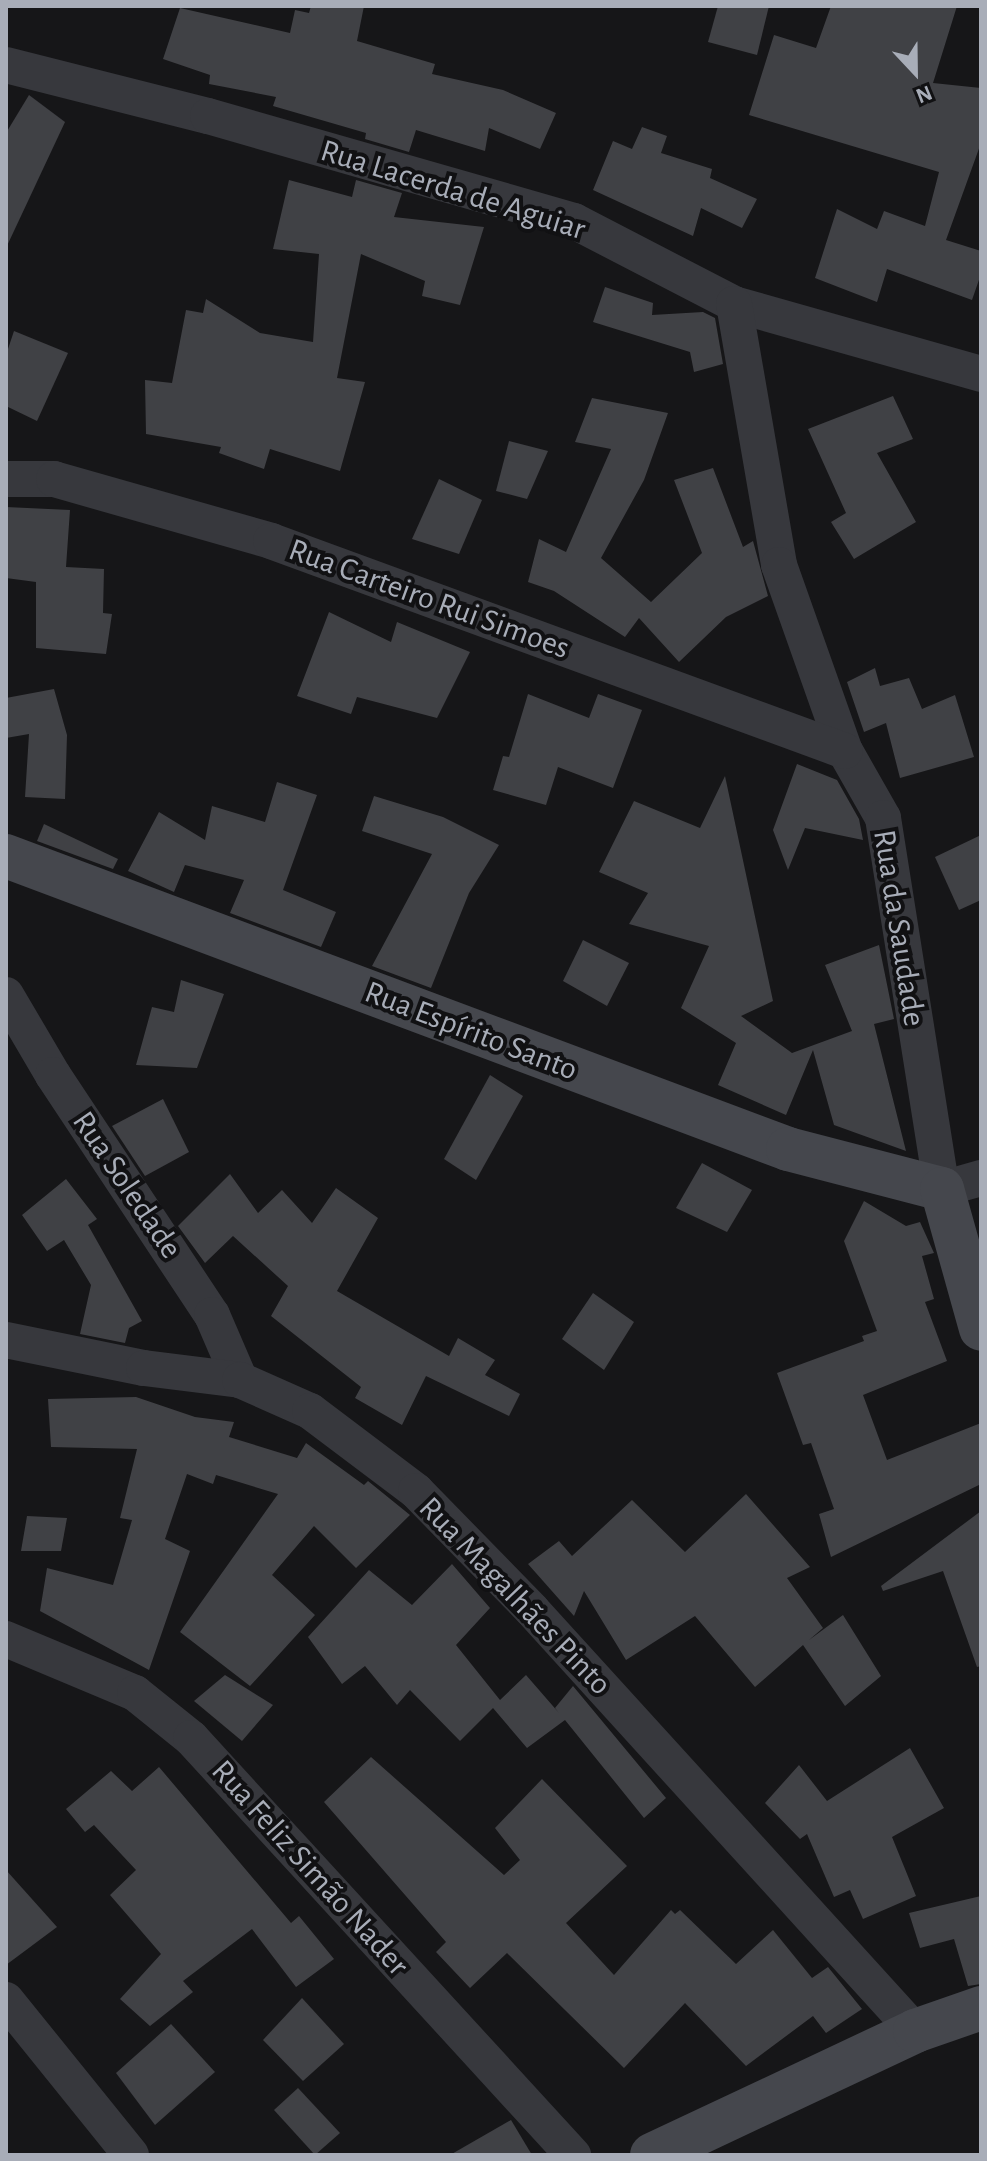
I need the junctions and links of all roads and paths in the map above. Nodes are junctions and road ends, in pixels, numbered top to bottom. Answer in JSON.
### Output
{"nodes":[{"id":1,"x":6,"y":65,"type":"edge"},
{"id":2,"x":734,"y":304,"type":"junction"},
{"id":3,"x":981,"y":374,"type":"edge"},
{"id":4,"x":6,"y":479,"type":"edge"},
{"id":5,"x":845,"y":751,"type":"junction"},
{"id":6,"x":6,"y":856,"type":"edge"},
{"id":7,"x":6,"y":995,"type":"edge"},
{"id":8,"x":961,"y":1183,"type":"edge"},
{"id":9,"x":981,"y":1329,"type":"edge"},
{"id":10,"x":6,"y":1340,"type":"edge"},
{"id":11,"x":240,"y":1380,"type":"junction"},
{"id":12,"x":6,"y":1639,"type":"edge"},
{"id":13,"x":6,"y":2000,"type":"edge"},
{"id":14,"x":981,"y":2008,"type":"edge"},
{"id":15,"x":915,"y":2031,"type":"junction"},
{"id":16,"x":131,"y":2155,"type":"edge"},
{"id":17,"x":573,"y":2155,"type":"edge"},
{"id":18,"x":652,"y":2155,"type":"edge"}],
"edges":[{"from":1,"to":2,"type":"street","name":"Rua Lacerda de Aguiar"},
{"from":2,"to":3,"type":"street","name":"Rua Lacerda de Aguiar"},
{"from":2,"to":5,"type":"street","name":"Rua da Saudade"},
{"from":4,"to":5,"type":"street","name":"Rua Carteiro Rui Simoes"},
{"from":5,"to":8,"type":"street","name":"Rua da Saudade"},
{"from":6,"to":8,"type":"street","name":"Rua Espírito Santo"},
{"from":7,"to":11,"type":"street","name":"Rua Soledade"},
{"from":8,"to":9,"type":"street","name":"Rua da Saudade"},
{"from":10,"to":11,"type":"street","name":"Rua Magalhães Pinto"},
{"from":11,"to":15,"type":"street","name":"Rua Magalhães Pinto"},
{"from":12,"to":17,"type":"street","name":"Rua Feliz Simão Nader"},
{"from":13,"to":16,"type":"street"},
{"from":14,"to":15,"type":"street"},
{"from":15,"to":18,"type":"street"}]}
